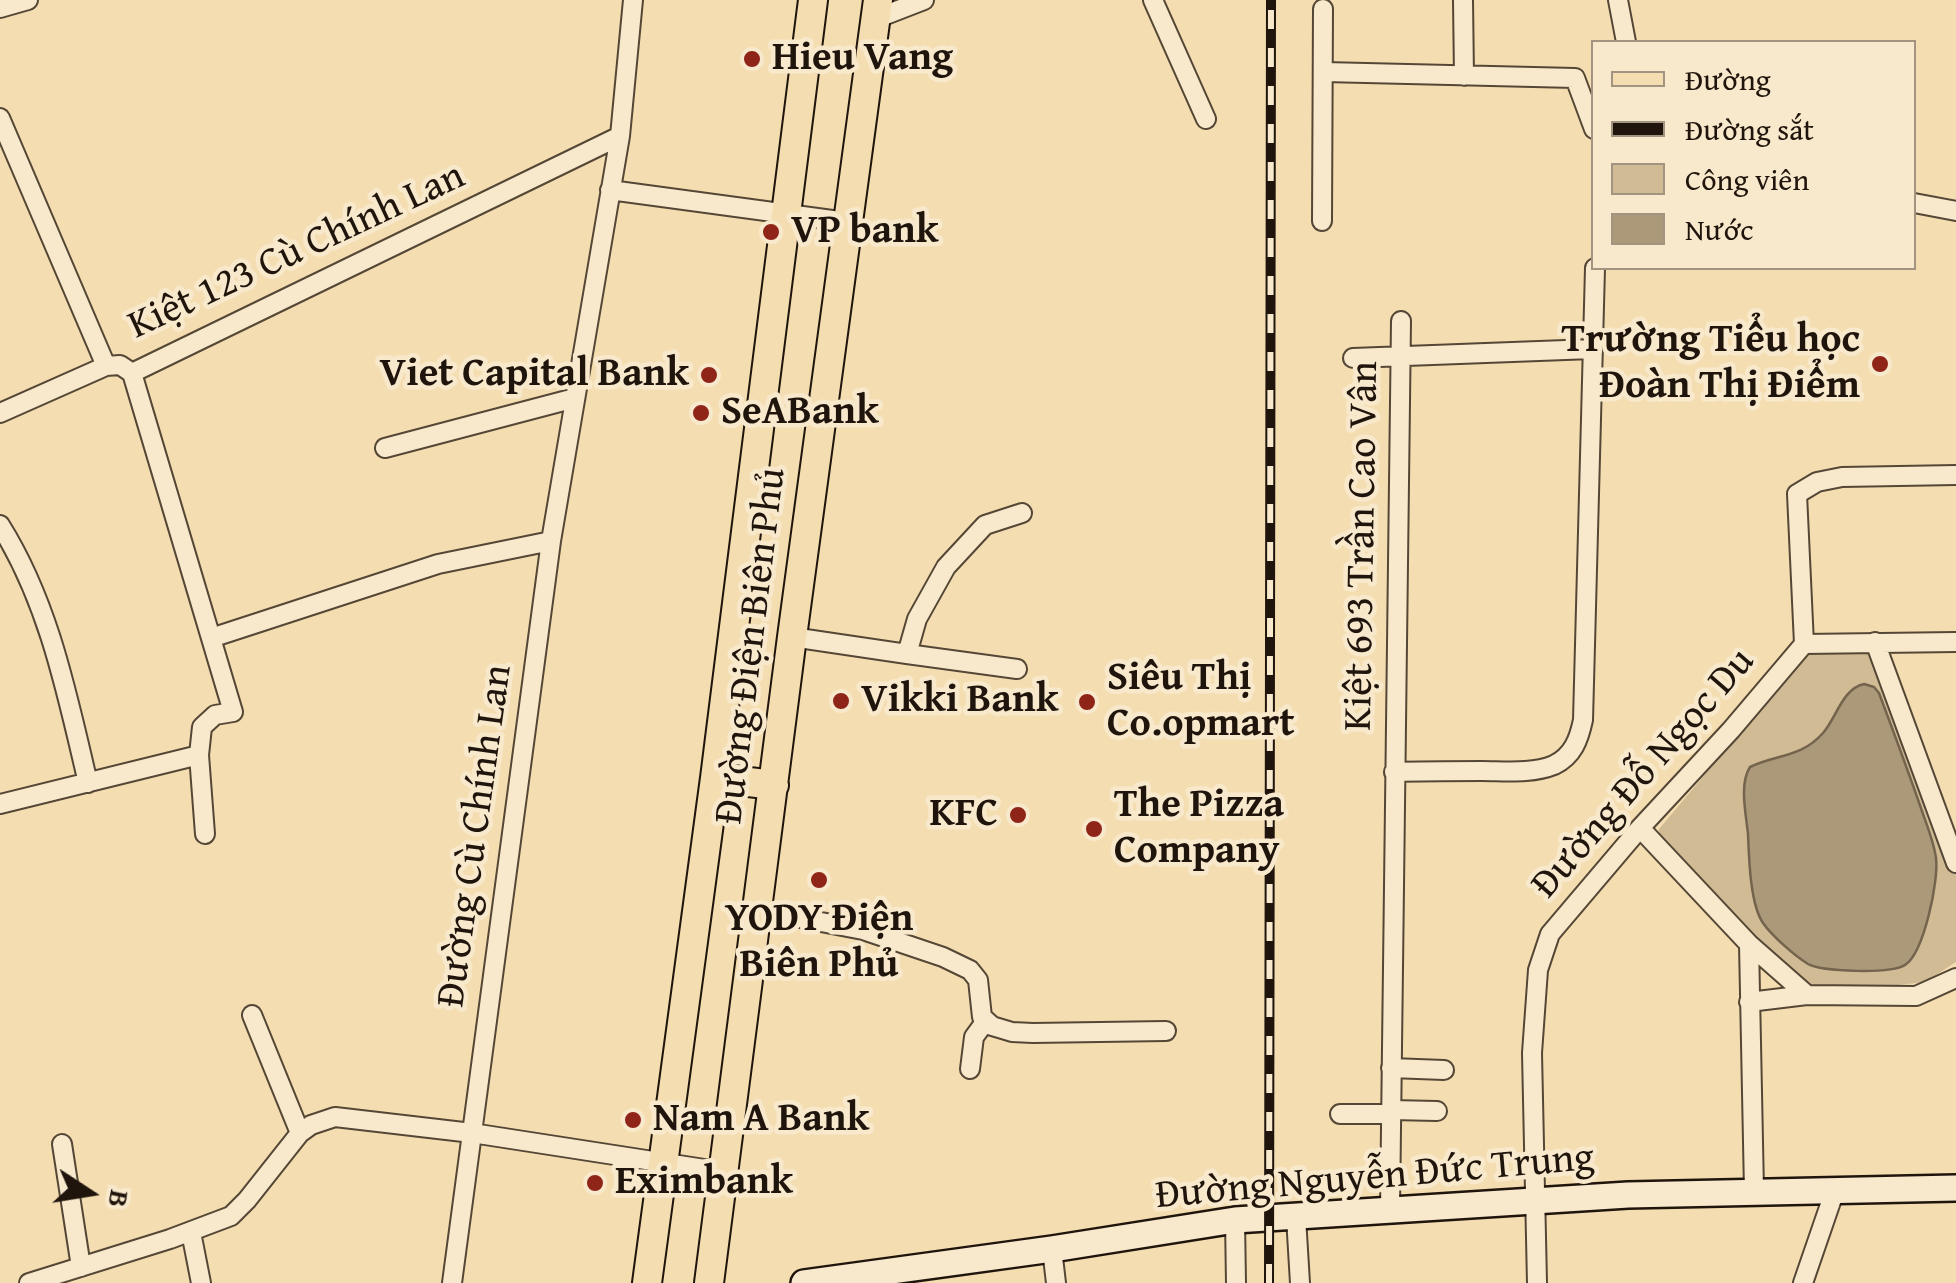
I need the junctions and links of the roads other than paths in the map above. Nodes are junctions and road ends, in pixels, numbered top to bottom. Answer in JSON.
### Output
{"nodes":[{"id":1,"x":28,"y":0,"type":"edge"},
{"id":2,"x":633,"y":0,"type":"edge"},
{"id":3,"x":813,"y":0,"type":"edge"},
{"id":4,"x":924,"y":0,"type":"edge"},
{"id":5,"x":1153,"y":0,"type":"edge"},
{"id":6,"x":1463,"y":0,"type":"edge"},
{"id":7,"x":1618,"y":0,"type":"edge"},
{"id":8,"x":0,"y":8,"type":"edge"},
{"id":9,"x":1323,"y":9,"type":"dead end"},
{"id":10,"x":876,"y":10,"type":"edge"},
{"id":11,"x":1626,"y":40,"type":"edge"},
{"id":12,"x":1324,"y":72,"type":"junction"},
{"id":13,"x":1464,"y":76,"type":"junction"},
{"id":14,"x":0,"y":118,"type":"edge"},
{"id":15,"x":1206,"y":120,"type":"dead end"},
{"id":16,"x":1591,"y":121,"type":"edge"},
{"id":17,"x":620,"y":136,"type":"junction"},
{"id":18,"x":610,"y":190,"type":"junction"},
{"id":19,"x":1916,"y":203,"type":"edge"},
{"id":20,"x":1956,"y":212,"type":"edge"},
{"id":21,"x":786,"y":214,"type":"junction"},
{"id":22,"x":1322,"y":221,"type":"dead end"},
{"id":23,"x":847,"y":222,"type":"junction"},
{"id":24,"x":1595,"y":270,"type":"edge"},
{"id":25,"x":1401,"y":321,"type":"dead end"},
{"id":26,"x":1592,"y":350,"type":"junction"},
{"id":27,"x":1401,"y":357,"type":"junction"},
{"id":28,"x":1353,"y":358,"type":"dead end"},
{"id":29,"x":106,"y":366,"type":"junction"},
{"id":30,"x":132,"y":372,"type":"junction"},
{"id":31,"x":575,"y":398,"type":"junction"},
{"id":32,"x":0,"y":413,"type":"edge"},
{"id":33,"x":385,"y":448,"type":"dead end"},
{"id":34,"x":1956,"y":475,"type":"edge"},
{"id":35,"x":1022,"y":513,"type":"dead end"},
{"id":36,"x":0,"y":525,"type":"edge"},
{"id":37,"x":550,"y":541,"type":"junction"},
{"id":38,"x":211,"y":638,"type":"junction"},
{"id":39,"x":792,"y":638,"type":"junction"},
{"id":40,"x":1875,"y":642,"type":"junction"},
{"id":41,"x":1956,"y":642,"type":"edge"},
{"id":42,"x":1804,"y":644,"type":"junction"},
{"id":43,"x":907,"y":654,"type":"junction"},
{"id":44,"x":1017,"y":669,"type":"dead end"},
{"id":45,"x":199,"y":755,"type":"junction"},
{"id":46,"x":1394,"y":772,"type":"junction"},
{"id":47,"x":715,"y":778,"type":"junction"},
{"id":48,"x":88,"y":783,"type":"junction"},
{"id":49,"x":774,"y":785,"type":"junction"},
{"id":50,"x":0,"y":804,"type":"edge"},
{"id":51,"x":1640,"y":828,"type":"junction"},
{"id":52,"x":205,"y":834,"type":"dead end"},
{"id":53,"x":1956,"y":862,"type":"edge"},
{"id":54,"x":758,"y":910,"type":"junction"},
{"id":55,"x":1749,"y":944,"type":"junction"},
{"id":56,"x":1956,"y":978,"type":"edge"},
{"id":57,"x":1807,"y":995,"type":"junction"},
{"id":58,"x":1748,"y":1002,"type":"junction"},
{"id":59,"x":252,"y":1014,"type":"dead end"},
{"id":60,"x":985,"y":1022,"type":"junction"},
{"id":61,"x":1166,"y":1031,"type":"dead end"},
{"id":62,"x":1391,"y":1068,"type":"junction"},
{"id":63,"x":970,"y":1069,"type":"dead end"},
{"id":64,"x":1444,"y":1070,"type":"dead end"},
{"id":65,"x":1437,"y":1110,"type":"dead end"},
{"id":66,"x":1391,"y":1112,"type":"junction"},
{"id":67,"x":1340,"y":1114,"type":"dead end"},
{"id":68,"x":300,"y":1133,"type":"junction"},
{"id":69,"x":472,"y":1133,"type":"junction"},
{"id":70,"x":62,"y":1144,"type":"dead end"},
{"id":71,"x":664,"y":1162,"type":"junction"},
{"id":72,"x":724,"y":1172,"type":"junction"},
{"id":73,"x":1956,"y":1188,"type":"edge"},
{"id":74,"x":1836,"y":1190,"type":"junction"},
{"id":75,"x":1754,"y":1191,"type":"junction"},
{"id":76,"x":1535,"y":1200,"type":"junction"},
{"id":77,"x":1390,"y":1209,"type":"junction"},
{"id":78,"x":1296,"y":1217,"type":"junction"},
{"id":79,"x":1235,"y":1220,"type":"junction"},
{"id":80,"x":191,"y":1232,"type":"junction"},
{"id":81,"x":1052,"y":1250,"type":"junction"},
{"id":82,"x":81,"y":1267,"type":"junction"},
{"id":83,"x":927,"y":1275,"type":"edge"},
{"id":84,"x":29,"y":1283,"type":"edge"},
{"id":85,"x":201,"y":1283,"type":"edge"},
{"id":86,"x":452,"y":1283,"type":"edge"},
{"id":87,"x":647,"y":1283,"type":"edge"},
{"id":88,"x":709,"y":1283,"type":"edge"},
{"id":89,"x":804,"y":1283,"type":"edge"},
{"id":90,"x":1056,"y":1283,"type":"edge"},
{"id":91,"x":1236,"y":1283,"type":"edge"},
{"id":92,"x":1300,"y":1283,"type":"edge"},
{"id":93,"x":1536,"y":1283,"type":"edge"},
{"id":94,"x":1803,"y":1283,"type":"edge"}],
"edges":[{"from":1,"to":8,"type":"street"},
{"from":2,"to":17,"type":"street","name":"Đường Cù Chính Lan"},
{"from":3,"to":21,"type":"main road","name":"Đường Điện Biên Phủ"},
{"from":4,"to":10,"type":"street","name":"Đường Điện Biên Phủ"},
{"from":5,"to":15,"type":"street"},
{"from":6,"to":13,"type":"street"},
{"from":7,"to":11,"type":"street"},
{"from":9,"to":12,"type":"street"},
{"from":10,"to":23,"type":"main road","name":"Đường Điện Biên Phủ"},
{"from":12,"to":13,"type":"street"},
{"from":12,"to":22,"type":"street"},
{"from":13,"to":16,"type":"street"},
{"from":14,"to":29,"type":"street"},
{"from":17,"to":18,"type":"street","name":"Đường Cù Chính Lan"},
{"from":17,"to":30,"type":"street","name":"Kiệt 123 Cù Chính Lan"},
{"from":18,"to":21,"type":"street"},
{"from":18,"to":31,"type":"street","name":"Đường Cù Chính Lan"},
{"from":19,"to":20,"type":"street"},
{"from":21,"to":23,"type":"street"},
{"from":21,"to":47,"type":"main road","name":"Đường Điện Biên Phủ"},
{"from":23,"to":39,"type":"main road","name":"Đường Điện Biên Phủ"},
{"from":24,"to":26,"type":"street"},
{"from":25,"to":27,"type":"street","name":"Kiệt 693 Trần Cao Vân"},
{"from":26,"to":27,"type":"street"},
{"from":26,"to":46,"type":"street"},
{"from":27,"to":28,"type":"street"},
{"from":27,"to":46,"type":"street","name":"Kiệt 693 Trần Cao Vân"},
{"from":29,"to":30,"type":"street","name":"Kiệt 123 Cù Chính Lan"},
{"from":29,"to":32,"type":"street","name":"Kiệt 123 Cù Chính Lan"},
{"from":30,"to":38,"type":"street"},
{"from":31,"to":33,"type":"street"},
{"from":31,"to":37,"type":"street","name":"Đường Cù Chính Lan"},
{"from":34,"to":42,"type":"street","name":"Đường Đỗ Ngọc Du"},
{"from":35,"to":43,"type":"street"},
{"from":36,"to":48,"type":"street"},
{"from":37,"to":38,"type":"street"},
{"from":37,"to":69,"type":"street","name":"Đường Cù Chính Lan"},
{"from":38,"to":45,"type":"street"},
{"from":39,"to":43,"type":"street"},
{"from":39,"to":49,"type":"main road","name":"Đường Điện Biên Phủ"},
{"from":40,"to":41,"type":"street"},
{"from":40,"to":42,"type":"street"},
{"from":40,"to":53,"type":"street"},
{"from":42,"to":51,"type":"street","name":"Đường Đỗ Ngọc Du"},
{"from":43,"to":44,"type":"street"},
{"from":45,"to":48,"type":"street"},
{"from":45,"to":52,"type":"street"},
{"from":46,"to":62,"type":"street","name":"Kiệt 693 Trần Cao Vân"},
{"from":47,"to":49,"type":"main road"},
{"from":47,"to":71,"type":"main road","name":"Đường Điện Biên Phủ"},
{"from":48,"to":50,"type":"street"},
{"from":49,"to":54,"type":"main road","name":"Đường Điện Biên Phủ"},
{"from":51,"to":55,"type":"street"},
{"from":51,"to":76,"type":"street","name":"Đường Đỗ Ngọc Du"},
{"from":54,"to":60,"type":"street"},
{"from":54,"to":72,"type":"main road","name":"Đường Điện Biên Phủ"},
{"from":55,"to":57,"type":"street"},
{"from":55,"to":58,"type":"street"},
{"from":56,"to":57,"type":"street"},
{"from":57,"to":58,"type":"street"},
{"from":58,"to":75,"type":"street"},
{"from":59,"to":68,"type":"street"},
{"from":60,"to":61,"type":"street"},
{"from":60,"to":63,"type":"street"},
{"from":62,"to":64,"type":"street"},
{"from":62,"to":66,"type":"street","name":"Kiệt 693 Trần Cao Vân"},
{"from":65,"to":66,"type":"street"},
{"from":66,"to":67,"type":"street"},
{"from":66,"to":77,"type":"street","name":"Kiệt 693 Trần Cao Vân"},
{"from":68,"to":69,"type":"street"},
{"from":68,"to":80,"type":"street"},
{"from":69,"to":71,"type":"street"},
{"from":69,"to":86,"type":"street","name":"Đường Cù Chính Lan"},
{"from":70,"to":82,"type":"street"},
{"from":71,"to":72,"type":"street"},
{"from":71,"to":87,"type":"main road","name":"Đường Điện Biên Phủ"},
{"from":72,"to":88,"type":"main road","name":"Đường Điện Biên Phủ"},
{"from":73,"to":74,"type":"street","name":"Đường Nguyễn Đức Trung"},
{"from":74,"to":75,"type":"street","name":"Đường Nguyễn Đức Trung"},
{"from":74,"to":94,"type":"street"},
{"from":75,"to":76,"type":"street","name":"Đường Nguyễn Đức Trung"},
{"from":76,"to":77,"type":"street","name":"Đường Nguyễn Đức Trung"},
{"from":76,"to":93,"type":"street","name":"Đường Đỗ Ngọc Du"},
{"from":77,"to":78,"type":"street","name":"Đường Nguyễn Đức Trung"},
{"from":78,"to":79,"type":"street","name":"Đường Nguyễn Đức Trung"},
{"from":78,"to":92,"type":"street"},
{"from":79,"to":81,"type":"street","name":"Đường Nguyễn Đức Trung"},
{"from":79,"to":91,"type":"street"},
{"from":80,"to":82,"type":"street"},
{"from":80,"to":85,"type":"street"},
{"from":81,"to":83,"type":"street","name":"Đường Nguyễn Đức Trung"},
{"from":81,"to":90,"type":"street"},
{"from":82,"to":84,"type":"street"},
{"from":83,"to":89,"type":"street","name":"Đường Nguyễn Đức Trung"}]}
